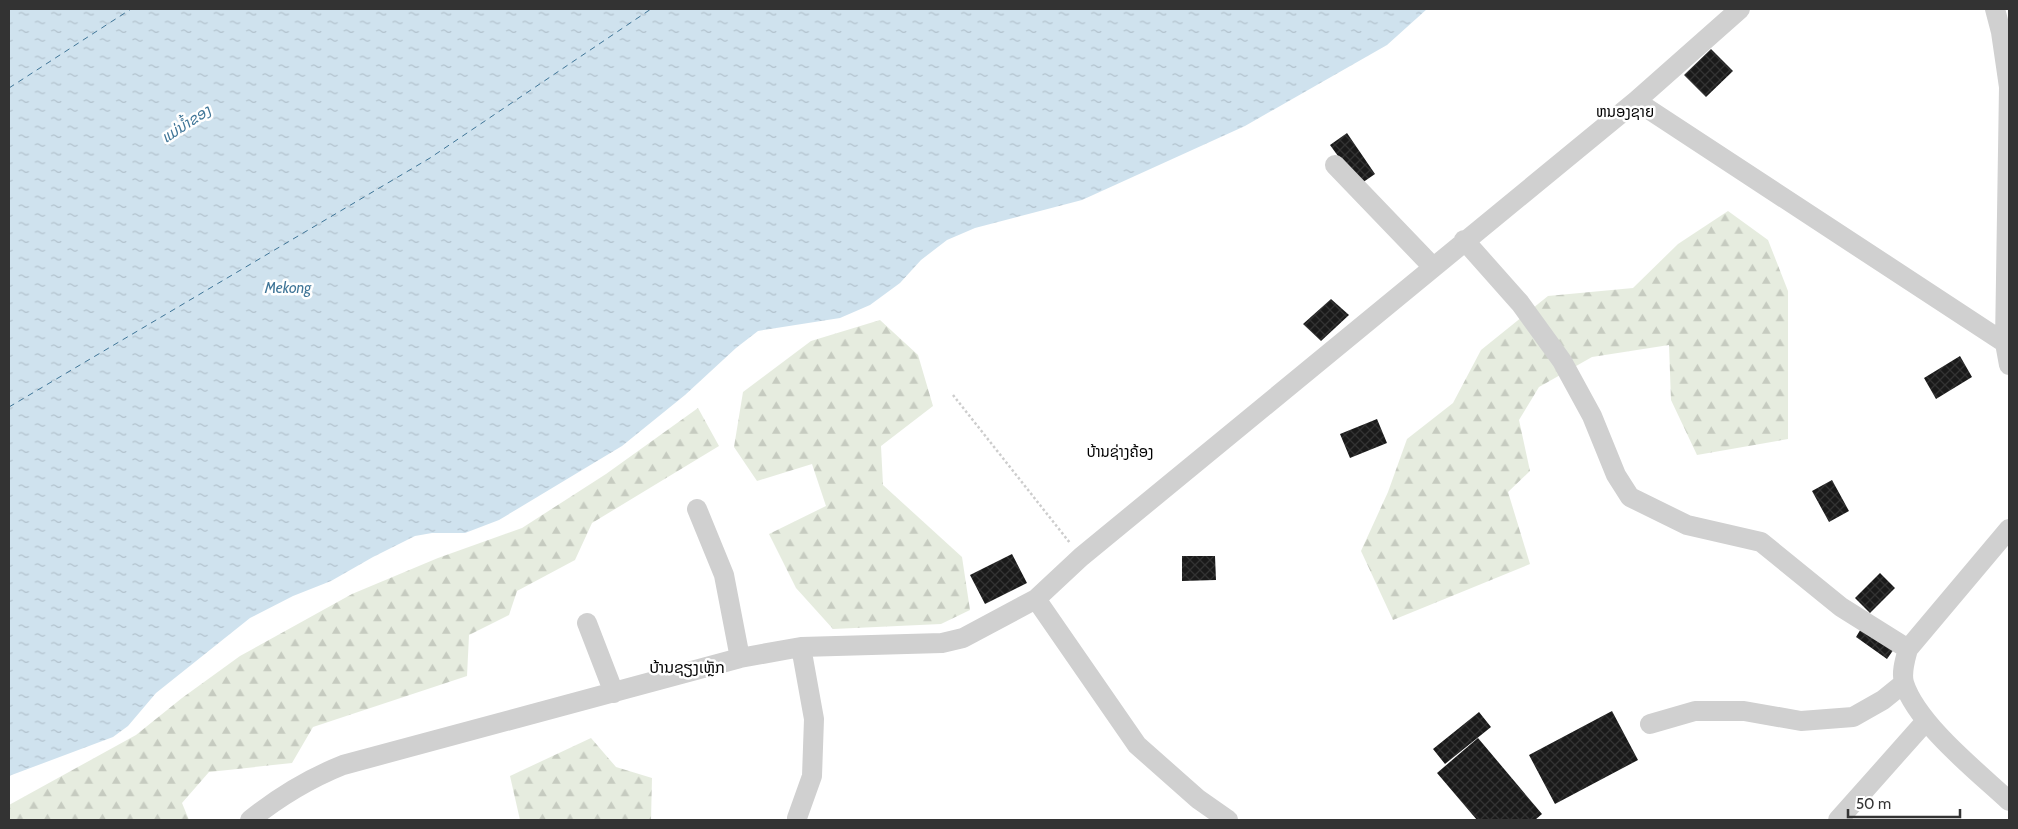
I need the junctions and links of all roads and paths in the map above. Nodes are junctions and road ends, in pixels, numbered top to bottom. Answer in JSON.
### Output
{"nodes":[{"id":1,"x":1740,"y":9,"type":"edge"},
{"id":2,"x":1995,"y":9,"type":"edge"},
{"id":3,"x":1636,"y":101,"type":"junction"},
{"id":4,"x":1335,"y":165,"type":"dead end"},
{"id":5,"x":1464,"y":240,"type":"junction"},
{"id":6,"x":1432,"y":266,"type":"junction"},
{"id":7,"x":2008,"y":320,"type":"edge"},
{"id":8,"x":2005,"y":343,"type":"junction"},
{"id":9,"x":2009,"y":365,"type":"edge"},
{"id":10,"x":953,"y":395,"type":"dead end"},
{"id":11,"x":697,"y":509,"type":"dead end"},
{"id":12,"x":2009,"y":529,"type":"edge"},
{"id":13,"x":1081,"y":557,"type":"junction"},
{"id":14,"x":1036,"y":599,"type":"junction"},
{"id":15,"x":586,"y":623,"type":"dead end"},
{"id":16,"x":801,"y":647,"type":"junction"},
{"id":17,"x":1908,"y":649,"type":"junction"},
{"id":18,"x":740,"y":658,"type":"junction"},
{"id":19,"x":1904,"y":683,"type":"junction"},
{"id":20,"x":614,"y":693,"type":"junction"},
{"id":21,"x":1926,"y":721,"type":"junction"},
{"id":22,"x":1650,"y":724,"type":"dead end"},
{"id":23,"x":2009,"y":801,"type":"edge"},
{"id":24,"x":797,"y":818,"type":"dead end"},
{"id":25,"x":250,"y":820,"type":"edge"},
{"id":26,"x":1228,"y":820,"type":"edge"},
{"id":27,"x":1838,"y":820,"type":"edge"}],
"edges":[{"from":1,"to":3,"type":"street"},
{"from":2,"to":7,"type":"street"},
{"from":3,"to":5,"type":"street"},
{"from":3,"to":8,"type":"street"},
{"from":4,"to":6,"type":"street"},
{"from":5,"to":6,"type":"street"},
{"from":5,"to":17,"type":"street"},
{"from":6,"to":13,"type":"street"},
{"from":7,"to":8,"type":"street"},
{"from":8,"to":9,"type":"street"},
{"from":10,"to":13,"type":"path"},
{"from":11,"to":18,"type":"street"},
{"from":12,"to":17,"type":"street"},
{"from":13,"to":14,"type":"street"},
{"from":14,"to":16,"type":"street"},
{"from":14,"to":26,"type":"street"},
{"from":15,"to":20,"type":"street"},
{"from":16,"to":18,"type":"street"},
{"from":16,"to":24,"type":"street"},
{"from":17,"to":19,"type":"street"},
{"from":18,"to":20,"type":"street"},
{"from":19,"to":21,"type":"street"},
{"from":19,"to":22,"type":"street"},
{"from":20,"to":25,"type":"street"},
{"from":21,"to":23,"type":"street"},
{"from":21,"to":27,"type":"street"}]}
